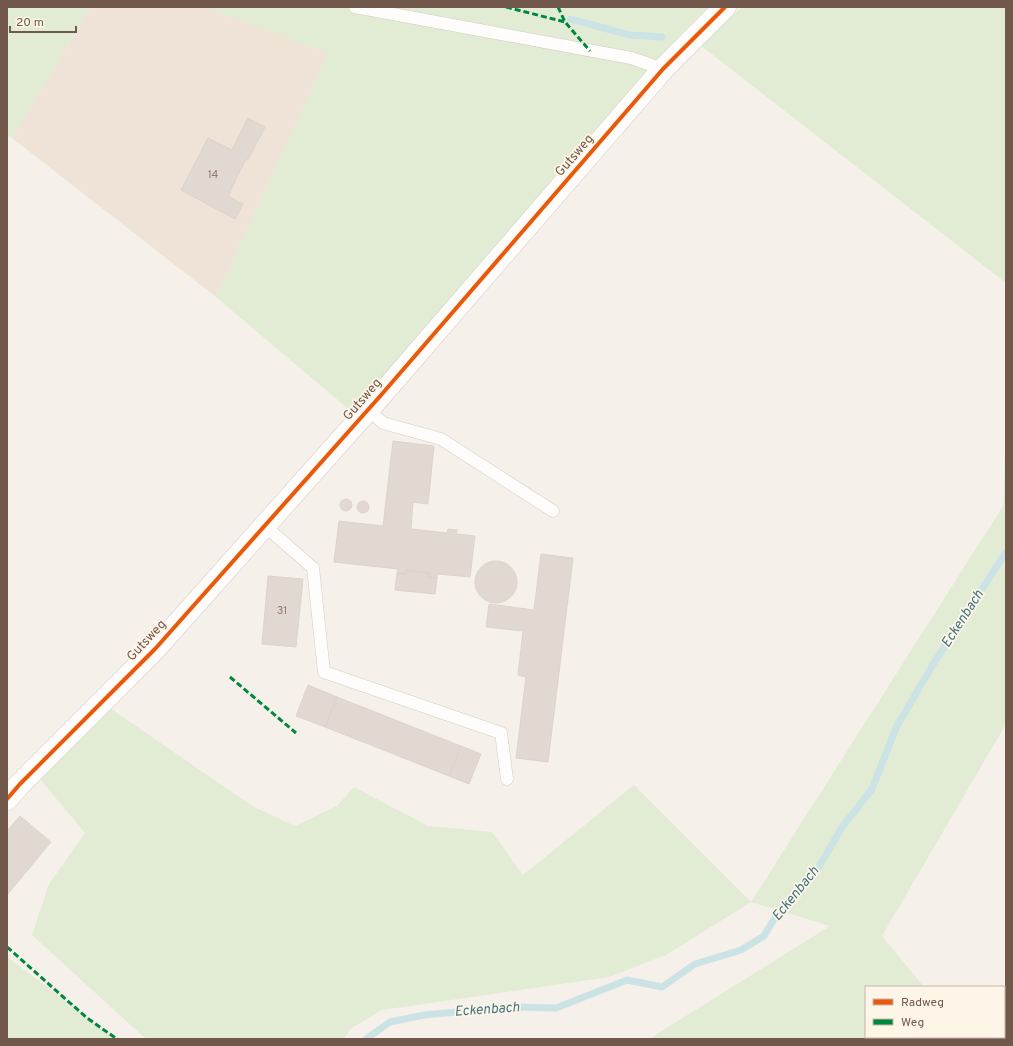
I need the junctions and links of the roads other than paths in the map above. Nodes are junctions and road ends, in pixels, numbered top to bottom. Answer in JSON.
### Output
{"nodes":[{"id":1,"x":355,"y":7,"type":"edge"},
{"id":2,"x":725,"y":7,"type":"edge"},
{"id":3,"x":663,"y":69,"type":"junction"},
{"id":4,"x":368,"y":410,"type":"junction"},
{"id":5,"x":553,"y":511,"type":"dead end"},
{"id":6,"x":265,"y":526,"type":"junction"},
{"id":7,"x":507,"y":779,"type":"dead end"},
{"id":8,"x":7,"y":799,"type":"edge"}],
"edges":[{"from":1,"to":3,"type":"lane"},
{"from":2,"to":3,"type":"street","name":"Gutsweg"},
{"from":3,"to":4,"type":"street","name":"Gutsweg"},
{"from":4,"to":5,"type":"lane"},
{"from":4,"to":6,"type":"street","name":"Gutsweg"},
{"from":6,"to":7,"type":"lane"},
{"from":6,"to":8,"type":"street","name":"Gutsweg"}]}
